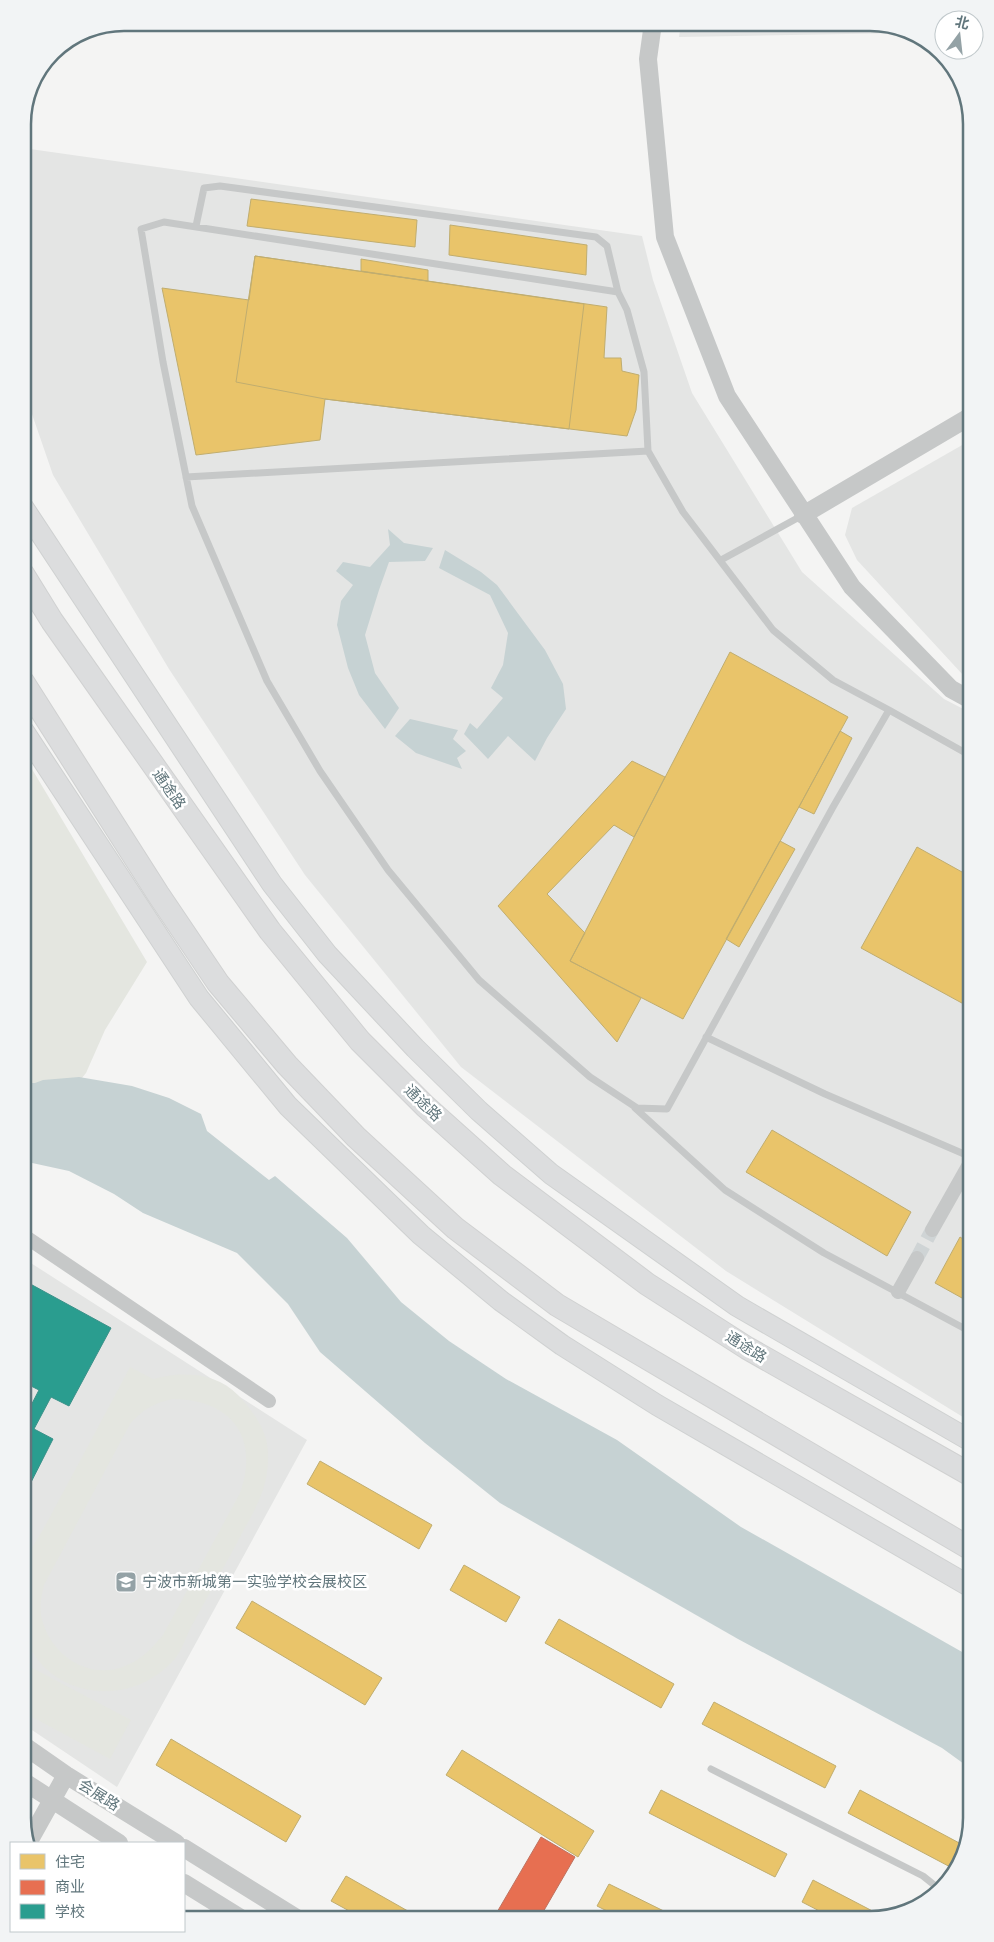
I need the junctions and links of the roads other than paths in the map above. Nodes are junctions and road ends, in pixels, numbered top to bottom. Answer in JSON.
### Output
{"nodes":[{"id":1,"x":652,"y":31,"type":"edge"},
{"id":2,"x":196,"y":226,"type":"junction"},
{"id":3,"x":618,"y":292,"type":"junction"},
{"id":4,"x":963,"y":421,"type":"edge"},
{"id":5,"x":648,"y":451,"type":"junction"},
{"id":6,"x":186,"y":477,"type":"junction"},
{"id":7,"x":803,"y":515,"type":"junction"},
{"id":8,"x":31,"y":520,"type":"edge"},
{"id":9,"x":721,"y":560,"type":"junction"},
{"id":10,"x":31,"y":587,"type":"edge"},
{"id":11,"x":31,"y":694,"type":"edge"},
{"id":12,"x":963,"y":695,"type":"edge"},
{"id":13,"x":889,"y":710,"type":"junction"},
{"id":14,"x":31,"y":742,"type":"edge"},
{"id":15,"x":963,"y":751,"type":"edge"},
{"id":16,"x":706,"y":1038,"type":"junction"},
{"id":17,"x":631,"y":1104,"type":"junction"},
{"id":18,"x":963,"y":1153,"type":"edge"},
{"id":19,"x":963,"y":1177,"type":"edge"},
{"id":20,"x":932,"y":1230,"type":"tunnel mouth"},
{"id":21,"x":31,"y":1240,"type":"edge"},
{"id":22,"x":917,"y":1258,"type":"tunnel mouth"},
{"id":23,"x":898,"y":1292,"type":"junction"},
{"id":24,"x":963,"y":1327,"type":"edge"},
{"id":25,"x":269,"y":1401,"type":"dead end"},
{"id":26,"x":963,"y":1435,"type":"edge"},
{"id":27,"x":963,"y":1470,"type":"edge"},
{"id":28,"x":963,"y":1544,"type":"edge"},
{"id":29,"x":963,"y":1582,"type":"edge"},
{"id":30,"x":31,"y":1751,"type":"edge"},
{"id":31,"x":711,"y":1769,"type":"dead end"},
{"id":32,"x":66,"y":1775,"type":"junction"},
{"id":33,"x":31,"y":1788,"type":"edge"},
{"id":34,"x":51,"y":1801,"type":"junction"},
{"id":35,"x":33,"y":1834,"type":"edge"},
{"id":36,"x":117,"y":1842,"type":"edge"},
{"id":37,"x":174,"y":1842,"type":"edge"},
{"id":38,"x":185,"y":1849,"type":"edge"},
{"id":39,"x":185,"y":1884,"type":"edge"},
{"id":40,"x":934,"y":1884,"type":"edge"},
{"id":41,"x":229,"y":1911,"type":"edge"},
{"id":42,"x":285,"y":1911,"type":"edge"}],
"edges":[{"from":1,"to":7,"type":"street"},
{"from":2,"to":3,"type":"lane"},
{"from":2,"to":3,"type":"lane"},
{"from":2,"to":6,"type":"lane"},
{"from":3,"to":5,"type":"lane"},
{"from":4,"to":7,"type":"street"},
{"from":5,"to":6,"type":"lane"},
{"from":5,"to":9,"type":"lane"},
{"from":6,"to":17,"type":"lane"},
{"from":7,"to":9,"type":"lane"},
{"from":7,"to":12,"type":"street"},
{"from":8,"to":26,"type":"main road"},
{"from":9,"to":13,"type":"lane"},
{"from":10,"to":27,"type":"main road","name":"通途路"},
{"from":11,"to":28,"type":"main road"},
{"from":13,"to":15,"type":"lane"},
{"from":13,"to":16,"type":"lane"},
{"from":14,"to":29,"type":"main road"},
{"from":16,"to":17,"type":"lane"},
{"from":16,"to":18,"type":"lane"},
{"from":17,"to":23,"type":"lane"},
{"from":19,"to":20,"type":"street"},
{"from":21,"to":25,"type":"street"},
{"from":22,"to":23,"type":"street"},
{"from":23,"to":24,"type":"lane"},
{"from":30,"to":32,"type":"street","name":"会展路"},
{"from":31,"to":40,"type":"lane"},
{"from":32,"to":34,"type":"street"},
{"from":32,"to":37,"type":"street","name":"会展路"},
{"from":33,"to":34,"type":"street","name":"会展路"},
{"from":34,"to":35,"type":"street"},
{"from":34,"to":36,"type":"street","name":"会展路"},
{"from":38,"to":42,"type":"street"},
{"from":39,"to":41,"type":"street"}]}
